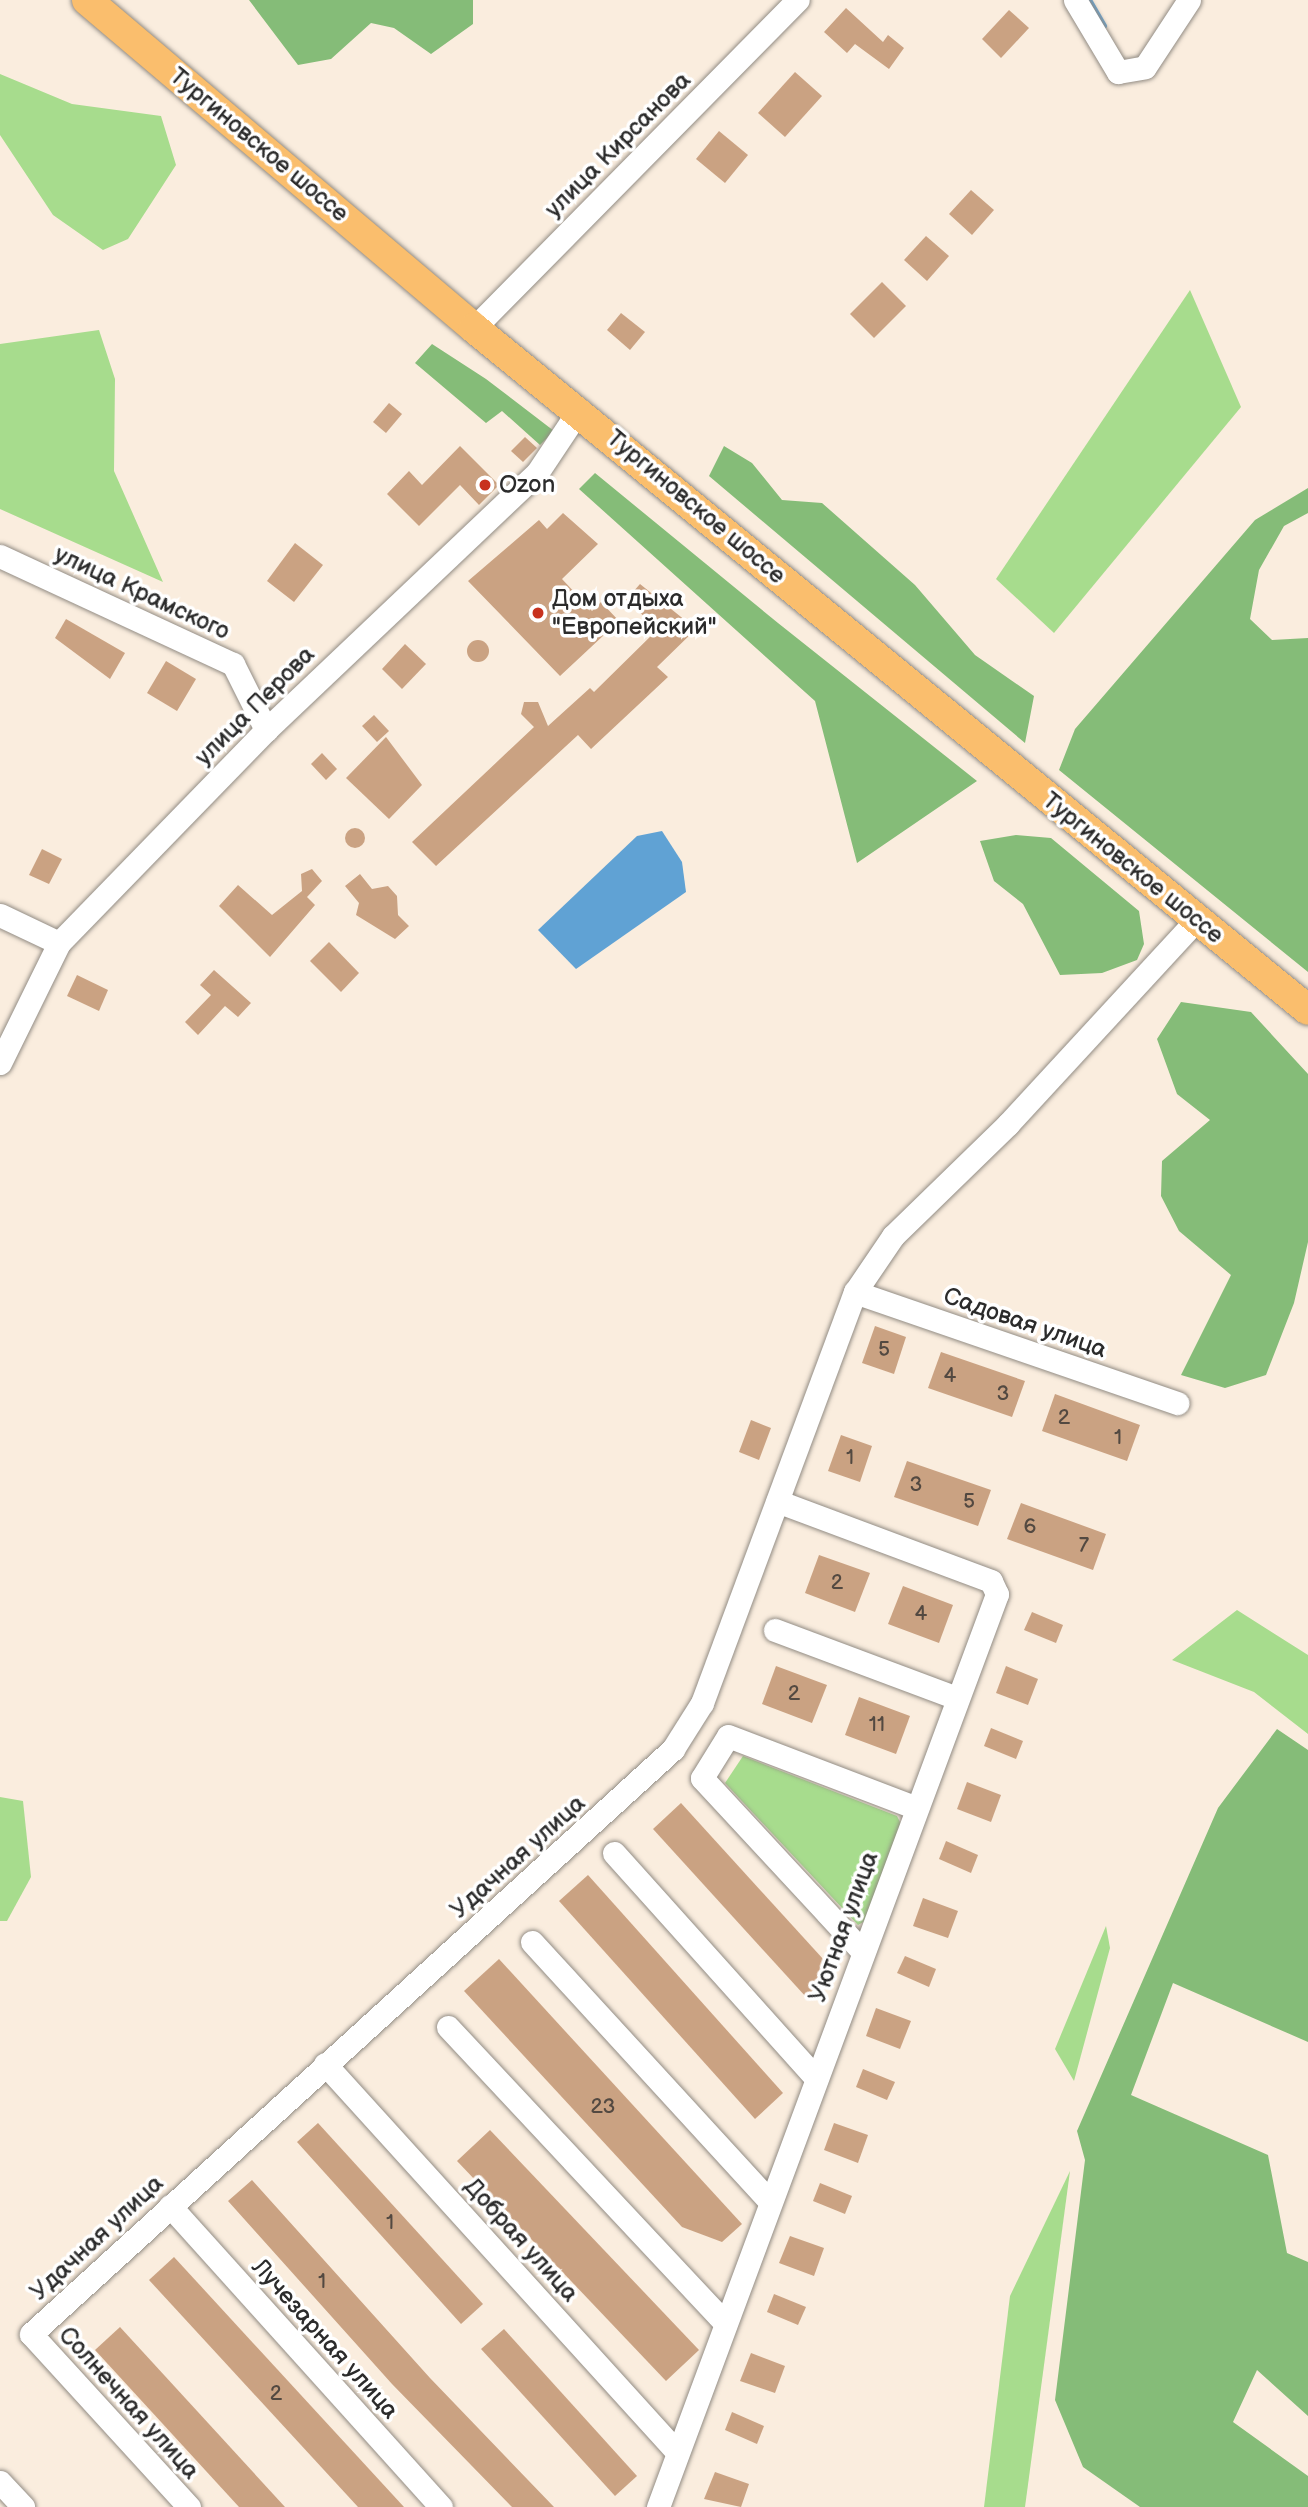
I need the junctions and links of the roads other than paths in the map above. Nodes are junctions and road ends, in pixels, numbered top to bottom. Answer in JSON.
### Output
{"nodes":[{"id":1,"x":87,"y":0,"type":"edge"},
{"id":2,"x":798,"y":0,"type":"edge"},
{"id":3,"x":1075,"y":0,"type":"edge"},
{"id":4,"x":1189,"y":0,"type":"edge"},
{"id":5,"x":474,"y":328,"type":"junction"},
{"id":6,"x":579,"y":410,"type":"junction"},
{"id":7,"x":0,"y":556,"type":"edge"},
{"id":8,"x":266,"y":730,"type":"junction"},
{"id":9,"x":0,"y":915,"type":"edge"},
{"id":10,"x":1197,"y":919,"type":"junction"},
{"id":11,"x":59,"y":943,"type":"junction"},
{"id":12,"x":1308,"y":1010,"type":"edge"},
{"id":13,"x":0,"y":1063,"type":"edge"},
{"id":14,"x":855,"y":1292,"type":"junction"},
{"id":15,"x":1177,"y":1403,"type":"dead end"},
{"id":16,"x":777,"y":1501,"type":"junction"},
{"id":17,"x":775,"y":1630,"type":"dead end"},
{"id":18,"x":957,"y":1698,"type":"junction"},
{"id":19,"x":916,"y":1808,"type":"junction"},
{"id":20,"x":614,"y":1853,"type":"dead end"},
{"id":21,"x":532,"y":1942,"type":"dead end"},
{"id":22,"x":863,"y":1952,"type":"junction"},
{"id":23,"x":449,"y":2027,"type":"dead end"},
{"id":24,"x":325,"y":2064,"type":"junction"},
{"id":25,"x":816,"y":2078,"type":"junction"},
{"id":26,"x":770,"y":2202,"type":"junction"},
{"id":27,"x":170,"y":2206,"type":"junction"},
{"id":28,"x":725,"y":2323,"type":"junction"},
{"id":29,"x":31,"y":2334,"type":"joint"},
{"id":30,"x":677,"y":2452,"type":"junction"},
{"id":31,"x":0,"y":2482,"type":"edge"},
{"id":32,"x":23,"y":2507,"type":"edge"},
{"id":33,"x":189,"y":2507,"type":"edge"},
{"id":34,"x":441,"y":2507,"type":"edge"},
{"id":35,"x":658,"y":2507,"type":"edge"}],
"edges":[{"from":1,"to":5,"type":"main road","name":"Тургиновское шоссе"},
{"from":2,"to":5,"type":"street","name":"улица Кирсанова"},
{"from":3,"to":4,"type":"street"},
{"from":5,"to":6,"type":"main road","name":"Тургиновское шоссе"},
{"from":6,"to":8,"type":"street","name":"улица Перова"},
{"from":6,"to":10,"type":"main road","name":"Тургиновское шоссе"},
{"from":7,"to":8,"type":"street","name":"улица Крамского"},
{"from":8,"to":11,"type":"street","name":"улица Перова"},
{"from":9,"to":11,"type":"street"},
{"from":10,"to":12,"type":"main road","name":"Тургиновское шоссе"},
{"from":10,"to":14,"type":"street","name":"Удачная улица"},
{"from":11,"to":13,"type":"street","name":"улица Перова"},
{"from":14,"to":15,"type":"street","name":"Садовая улица"},
{"from":14,"to":16,"type":"street","name":"Удачная улица"},
{"from":16,"to":18,"type":"street","name":"Уютная улица"},
{"from":16,"to":24,"type":"street","name":"Удачная улица"},
{"from":17,"to":18,"type":"street"},
{"from":18,"to":19,"type":"street","name":"Уютная улица"},
{"from":19,"to":22,"type":"street","name":"Уютная улица"},
{"from":19,"to":22,"type":"street"},
{"from":20,"to":25,"type":"street"},
{"from":21,"to":26,"type":"street"},
{"from":22,"to":25,"type":"street","name":"Уютная улица"},
{"from":23,"to":28,"type":"street"},
{"from":24,"to":27,"type":"street","name":"Удачная улица"},
{"from":24,"to":30,"type":"street","name":"Добрая улица"},
{"from":25,"to":26,"type":"street","name":"Уютная улица"},
{"from":26,"to":28,"type":"street","name":"Уютная улица"},
{"from":27,"to":29,"type":"street","name":"Удачная улица"},
{"from":27,"to":34,"type":"street","name":"Лучезарная улица"},
{"from":28,"to":30,"type":"street","name":"Уютная улица"},
{"from":29,"to":33,"type":"street","name":"Солнечная улица"},
{"from":30,"to":35,"type":"street","name":"Уютная улица"},
{"from":31,"to":32,"type":"street"}]}
